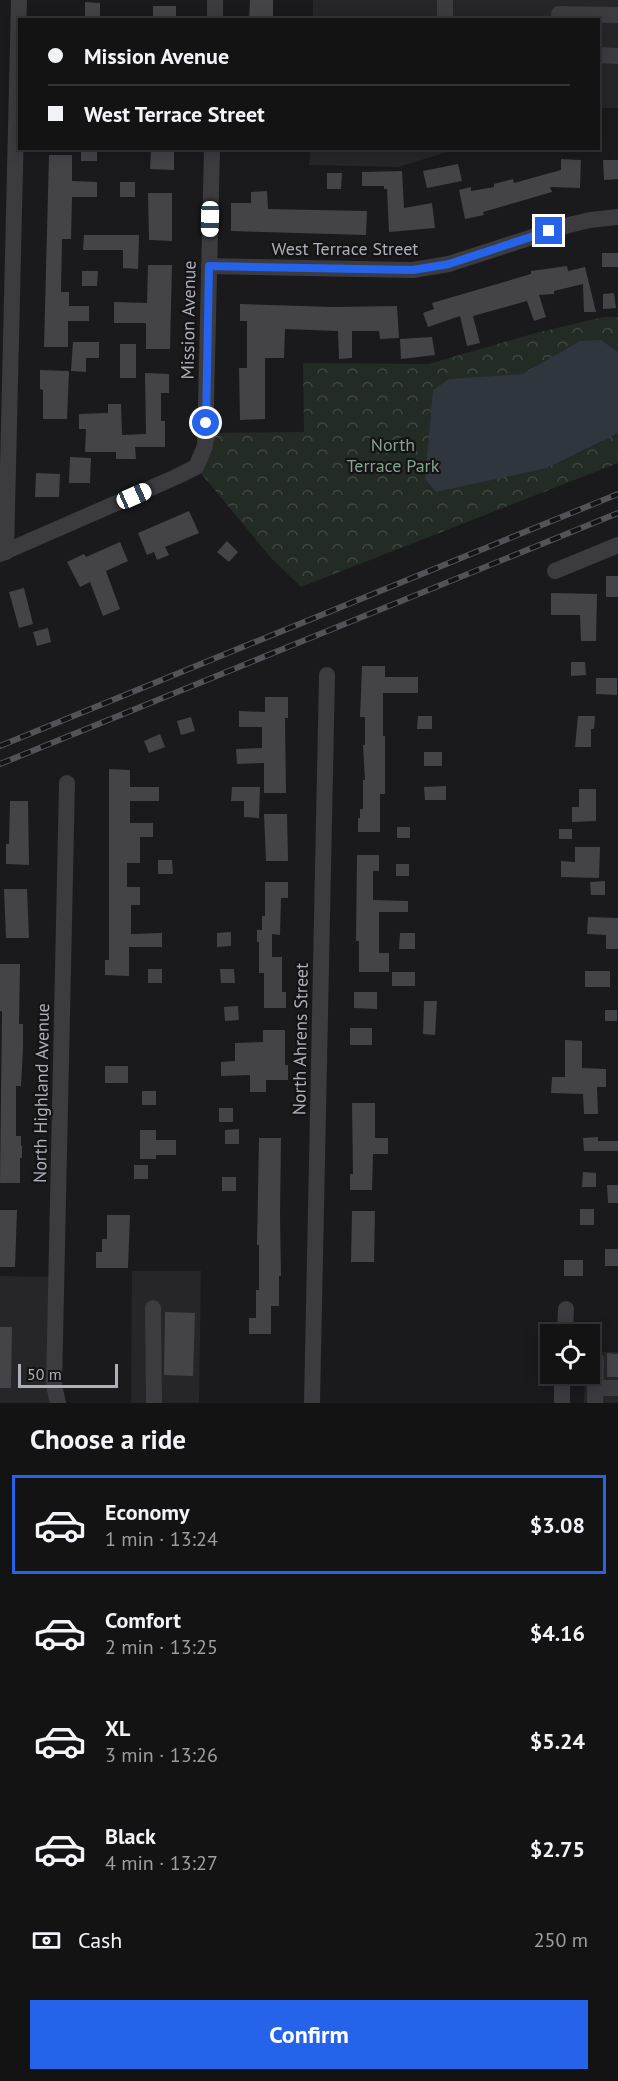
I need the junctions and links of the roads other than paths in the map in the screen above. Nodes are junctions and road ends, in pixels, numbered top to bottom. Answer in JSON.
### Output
{"nodes":[{"id":1,"x":19,"y":0,"type":"edge"},
{"id":2,"x":215,"y":0,"type":"edge"},
{"id":3,"x":445,"y":0,"type":"edge"},
{"id":4,"x":559,"y":11,"type":"edge"},
{"id":5,"x":618,"y":15,"type":"edge"},
{"id":6,"x":18,"y":18,"type":"edge"},
{"id":7,"x":215,"y":18,"type":"edge"},
{"id":8,"x":446,"y":18,"type":"edge"},
{"id":9,"x":18,"y":35,"type":"edge"},
{"id":10,"x":600,"y":55,"type":"edge"},
{"id":11,"x":618,"y":56,"type":"edge"},
{"id":12,"x":212,"y":150,"type":"edge"},
{"id":13,"x":618,"y":216,"type":"edge"},
{"id":14,"x":209,"y":266,"type":"junction"},
{"id":15,"x":618,"y":545,"type":"edge"},
{"id":16,"x":3,"y":553,"type":"edge"},
{"id":17,"x":555,"y":571,"type":"dead end"},
{"id":18,"x":327,"y":675,"type":"dead end"},
{"id":19,"x":67,"y":783,"type":"dead end"},
{"id":20,"x":153,"y":1308,"type":"dead end"},
{"id":21,"x":566,"y":1309,"type":"dead end"},
{"id":22,"x":565,"y":1324,"type":"edge"},
{"id":23,"x":562,"y":1384,"type":"edge"},
{"id":24,"x":618,"y":1388,"type":"edge"},
{"id":25,"x":595,"y":1395,"type":"edge"},
{"id":26,"x":58,"y":1403,"type":"edge"},
{"id":27,"x":154,"y":1403,"type":"edge"},
{"id":28,"x":312,"y":1403,"type":"edge"},
{"id":29,"x":562,"y":1403,"type":"edge"}],
"edges":[{"from":1,"to":6,"type":"street"},
{"from":2,"to":7,"type":"street"},
{"from":3,"to":8,"type":"street"},
{"from":4,"to":5,"type":"street"},
{"from":9,"to":16,"type":"street"},
{"from":10,"to":11,"type":"street"},
{"from":12,"to":14,"type":"street","name":"Mission Avenue"},
{"from":13,"to":14,"type":"street","name":"West Terrace Street"},
{"from":14,"to":16,"type":"street","name":"Mission Avenue"},
{"from":15,"to":17,"type":"street"},
{"from":18,"to":28,"type":"street","name":"North Ahrens Street"},
{"from":19,"to":26,"type":"street","name":"North Highland Avenue"},
{"from":20,"to":27,"type":"street"},
{"from":21,"to":22,"type":"street"},
{"from":23,"to":29,"type":"street"},
{"from":24,"to":25,"type":"street"}]}
